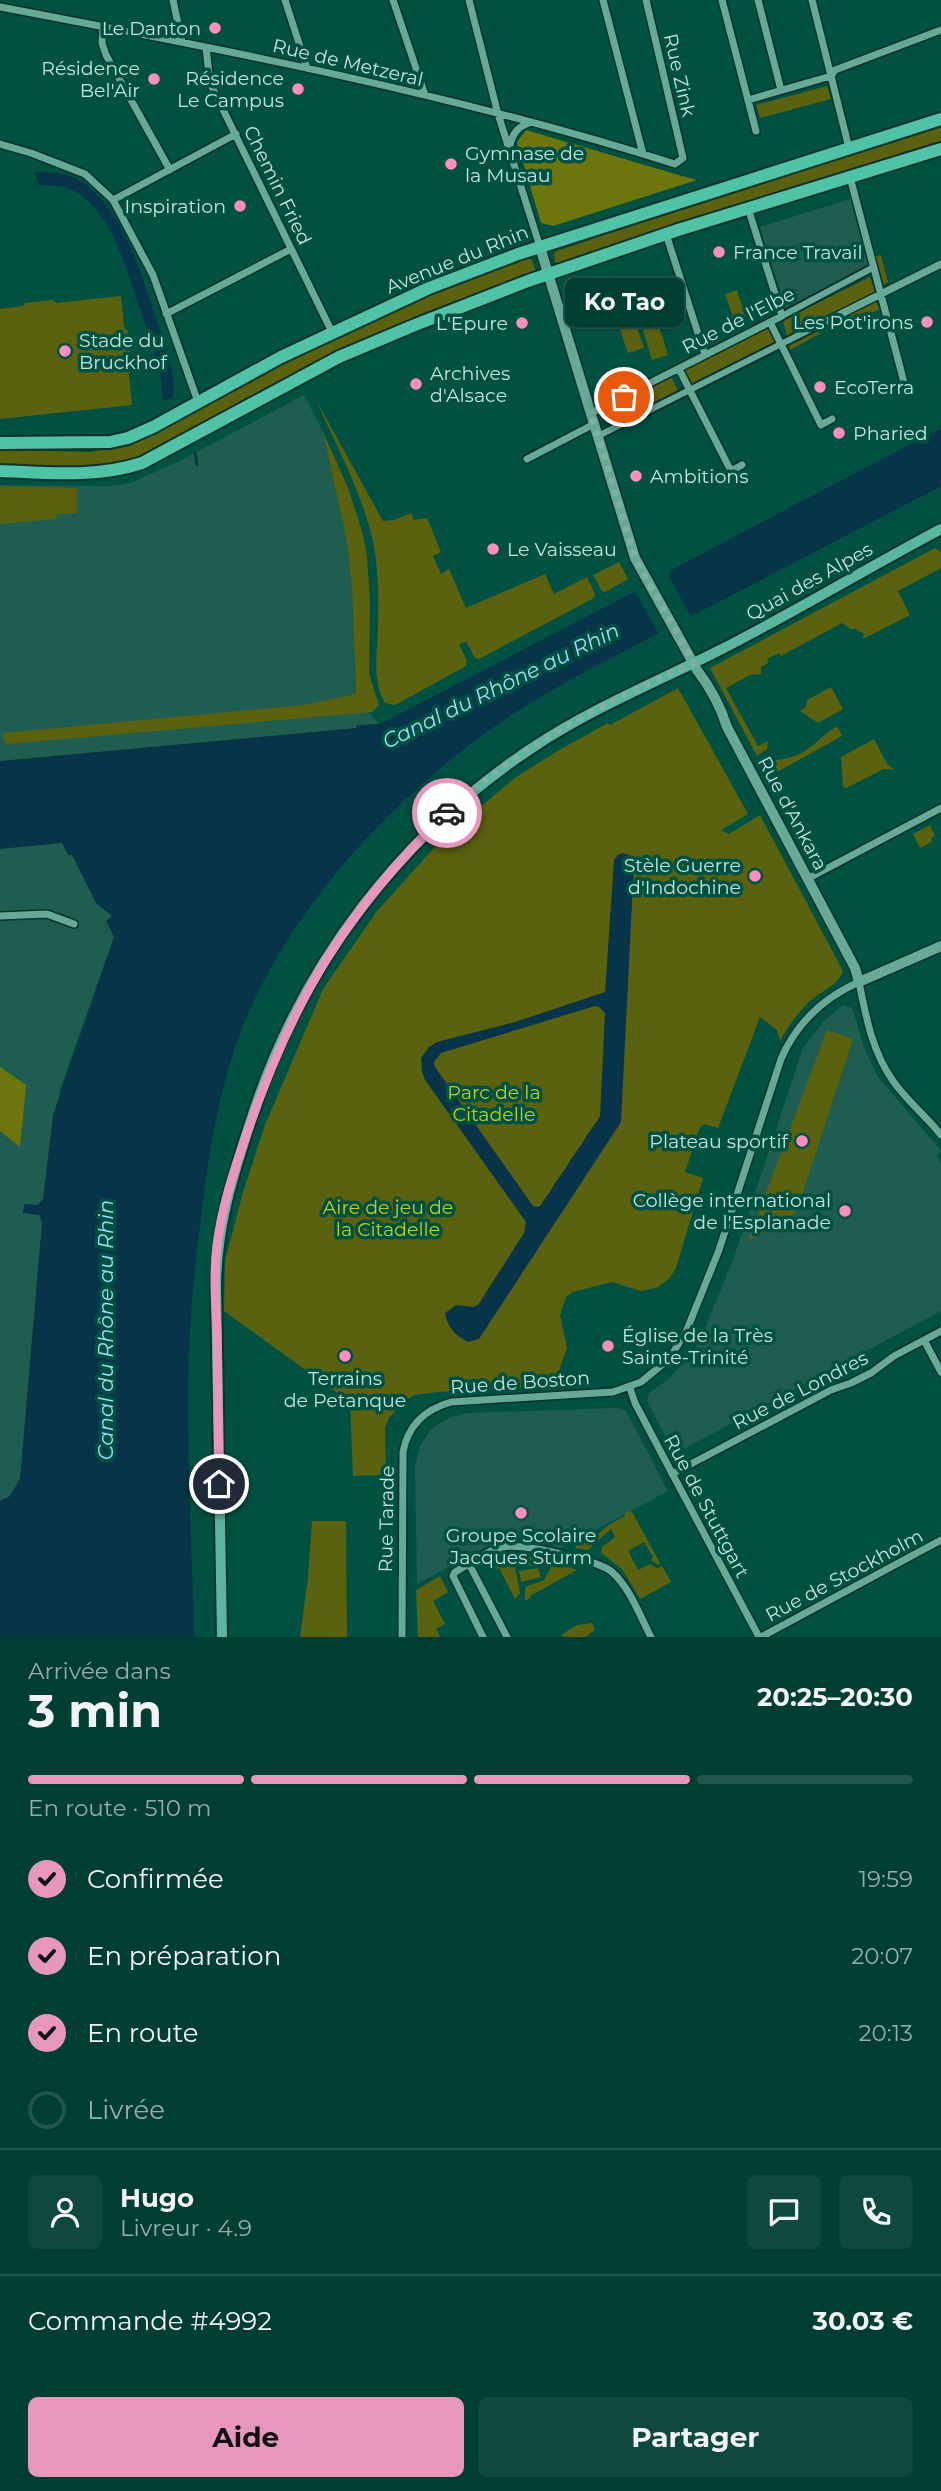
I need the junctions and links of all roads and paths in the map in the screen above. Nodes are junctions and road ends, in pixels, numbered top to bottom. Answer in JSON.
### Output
{"nodes":[{"id":1,"x":173,"y":0,"type":"edge"},
{"id":2,"x":285,"y":0,"type":"edge"},
{"id":3,"x":393,"y":0,"type":"edge"},
{"id":4,"x":469,"y":0,"type":"edge"},
{"id":5,"x":603,"y":0,"type":"edge"},
{"id":6,"x":646,"y":0,"type":"edge"},
{"id":7,"x":722,"y":0,"type":"edge"},
{"id":8,"x":758,"y":0,"type":"edge"},
{"id":9,"x":812,"y":0,"type":"edge"},
{"id":10,"x":0,"y":7,"type":"edge"},
{"id":11,"x":103,"y":27,"type":"junction"},
{"id":12,"x":941,"y":30,"type":"edge"},
{"id":13,"x":182,"y":42,"type":"junction"},
{"id":14,"x":205,"y":48,"type":"junction"},
{"id":15,"x":307,"y":68,"type":"junction"},
{"id":16,"x":831,"y":76,"type":"junction"},
{"id":17,"x":781,"y":90,"type":"junction"},
{"id":18,"x":425,"y":95,"type":"junction"},
{"id":19,"x":748,"y":100,"type":"junction"},
{"id":20,"x":498,"y":114,"type":"junction"},
{"id":21,"x":941,"y":119,"type":"edge"},
{"id":22,"x":531,"y":122,"type":"junction"},
{"id":23,"x":756,"y":131,"type":"dead end"},
{"id":24,"x":236,"y":134,"type":"junction"},
{"id":25,"x":0,"y":144,"type":"edge"},
{"id":26,"x":849,"y":148,"type":"junction"},
{"id":27,"x":510,"y":149,"type":"junction"},
{"id":28,"x":941,"y":149,"type":"edge"},
{"id":29,"x":643,"y":155,"type":"junction"},
{"id":30,"x":682,"y":158,"type":"joint"},
{"id":31,"x":170,"y":170,"type":"junction"},
{"id":32,"x":850,"y":176,"type":"junction"},
{"id":33,"x":113,"y":200,"type":"junction"},
{"id":34,"x":748,"y":208,"type":"junction"},
{"id":35,"x":666,"y":234,"type":"junction"},
{"id":36,"x":540,"y":247,"type":"junction"},
{"id":37,"x":291,"y":249,"type":"junction"},
{"id":38,"x":941,"y":264,"type":"edge"},
{"id":39,"x":874,"y":267,"type":"junction"},
{"id":40,"x":548,"y":274,"type":"junction"},
{"id":41,"x":880,"y":295,"type":"junction"},
{"id":42,"x":166,"y":314,"type":"junction"},
{"id":43,"x":782,"y":316,"type":"junction"},
{"id":44,"x":770,"y":322,"type":"junction"},
{"id":45,"x":821,"y":324,"type":"joint"},
{"id":46,"x":332,"y":332,"type":"junction"},
{"id":47,"x":782,"y":345,"type":"junction"},
{"id":48,"x":705,"y":355,"type":"junction"},
{"id":49,"x":679,"y":369,"type":"junction"},
{"id":50,"x":906,"y":390,"type":"dead end"},
{"id":51,"x":690,"y":391,"type":"junction"},
{"id":52,"x":198,"y":402,"type":"junction"},
{"id":53,"x":592,"y":419,"type":"junction"},
{"id":54,"x":832,"y":419,"type":"dead end"},
{"id":55,"x":597,"y":437,"type":"junction"},
{"id":56,"x":0,"y":443,"type":"edge"},
{"id":57,"x":527,"y":459,"type":"dead end"},
{"id":58,"x":742,"y":465,"type":"dead end"},
{"id":59,"x":0,"y":471,"type":"edge"},
{"id":60,"x":941,"y":529,"type":"edge"},
{"id":61,"x":694,"y":663,"type":"junction"},
{"id":62,"x":941,"y":808,"type":"edge"},
{"id":63,"x":807,"y":879,"type":"junction"},
{"id":64,"x":0,"y":916,"type":"edge"},
{"id":65,"x":74,"y":924,"type":"dead end"},
{"id":66,"x":941,"y":946,"type":"edge"},
{"id":67,"x":859,"y":982,"type":"junction"},
{"id":68,"x":941,"y":1135,"type":"edge"},
{"id":69,"x":941,"y":1331,"type":"edge"},
{"id":70,"x":924,"y":1340,"type":"junction"},
{"id":71,"x":941,"y":1372,"type":"edge"},
{"id":72,"x":631,"y":1388,"type":"junction"},
{"id":73,"x":429,"y":1411,"type":"joint"},
{"id":74,"x":672,"y":1474,"type":"junction"},
{"id":75,"x":941,"y":1540,"type":"edge"},
{"id":76,"x":469,"y":1564,"type":"junction"},
{"id":77,"x":222,"y":1637,"type":"edge"},
{"id":78,"x":402,"y":1637,"type":"edge"},
{"id":79,"x":483,"y":1637,"type":"edge"},
{"id":80,"x":507,"y":1637,"type":"edge"},
{"id":81,"x":650,"y":1637,"type":"edge"},
{"id":82,"x":760,"y":1637,"type":"edge"}],
"edges":[{"from":1,"to":13,"type":"street"},
{"from":2,"to":15,"type":"street"},
{"from":3,"to":18,"type":"street"},
{"from":4,"to":20,"type":"street"},
{"from":5,"to":29,"type":"street"},
{"from":6,"to":30,"type":"street","name":"Rue Zink"},
{"from":7,"to":19,"type":"street"},
{"from":8,"to":17,"type":"street"},
{"from":9,"to":16,"type":"street"},
{"from":10,"to":11,"type":"street","name":"Rue de Metzeral"},
{"from":11,"to":13,"type":"street","name":"Rue de Metzeral"},
{"from":11,"to":31,"type":"street"},
{"from":12,"to":16,"type":"street"},
{"from":13,"to":14,"type":"street","name":"Rue de Metzeral"},
{"from":14,"to":15,"type":"street","name":"Rue de Metzeral"},
{"from":14,"to":24,"type":"street","name":"Chemin Fried"},
{"from":15,"to":18,"type":"street","name":"Rue de Metzeral"},
{"from":16,"to":17,"type":"street"},
{"from":16,"to":26,"type":"street"},
{"from":17,"to":19,"type":"street"},
{"from":18,"to":20,"type":"street","name":"Rue de Metzeral"},
{"from":19,"to":23,"type":"street"},
{"from":20,"to":22,"type":"street","name":"Rue de Metzeral"},
{"from":20,"to":27,"type":"street"},
{"from":21,"to":26,"type":"main road","name":"Avenue du Rhin"},
{"from":22,"to":27,"type":"street"},
{"from":22,"to":29,"type":"street","name":"Rue de Metzeral"},
{"from":24,"to":31,"type":"street"},
{"from":24,"to":37,"type":"street","name":"Chemin Fried"},
{"from":25,"to":33,"type":"street"},
{"from":26,"to":36,"type":"main road","name":"Avenue du Rhin"},
{"from":27,"to":36,"type":"street"},
{"from":28,"to":32,"type":"main road"},
{"from":29,"to":30,"type":"street","name":"Rue de Metzeral"},
{"from":31,"to":33,"type":"street"},
{"from":32,"to":34,"type":"main road"},
{"from":32,"to":39,"type":"street"},
{"from":33,"to":42,"type":"street"},
{"from":34,"to":35,"type":"main road"},
{"from":34,"to":43,"type":"street"},
{"from":35,"to":40,"type":"main road"},
{"from":35,"to":48,"type":"street"},
{"from":36,"to":40,"type":"street","name":"Rue d'Ankara"},
{"from":36,"to":46,"type":"main road","name":"Avenue du Rhin"},
{"from":37,"to":42,"type":"street"},
{"from":37,"to":46,"type":"street","name":"Chemin Fried"},
{"from":38,"to":41,"type":"street"},
{"from":39,"to":41,"type":"street"},
{"from":39,"to":43,"type":"street","name":"Rue de l'Elbe"},
{"from":40,"to":53,"type":"street","name":"Rue d'Ankara"},
{"from":40,"to":59,"type":"main road"},
{"from":41,"to":45,"type":"street"},
{"from":41,"to":50,"type":"street"},
{"from":42,"to":52,"type":"street"},
{"from":43,"to":44,"type":"street","name":"Rue de l'Elbe"},
{"from":44,"to":47,"type":"street"},
{"from":44,"to":48,"type":"street","name":"Rue de l'Elbe"},
{"from":45,"to":47,"type":"street"},
{"from":46,"to":52,"type":"main road","name":"Avenue du Rhin"},
{"from":47,"to":51,"type":"street"},
{"from":47,"to":54,"type":"street"},
{"from":48,"to":49,"type":"street","name":"Rue de l'Elbe"},
{"from":49,"to":51,"type":"street"},
{"from":49,"to":53,"type":"street","name":"Rue de l'Elbe"},
{"from":51,"to":55,"type":"street"},
{"from":51,"to":58,"type":"street"},
{"from":52,"to":56,"type":"main road","name":"Avenue du Rhin"},
{"from":53,"to":55,"type":"street","name":"Rue d'Ankara"},
{"from":53,"to":57,"type":"street","name":"Rue de l'Elbe"},
{"from":55,"to":61,"type":"street","name":"Rue d'Ankara"},
{"from":60,"to":61,"type":"main road","name":"Quai des Alpes"},
{"from":61,"to":63,"type":"street","name":"Rue d'Ankara"},
{"from":61,"to":77,"type":"main road","name":"Quai des Alpes"},
{"from":62,"to":63,"type":"street"},
{"from":63,"to":67,"type":"street","name":"Rue d'Ankara"},
{"from":64,"to":65,"type":"street"},
{"from":66,"to":67,"type":"street","name":"Rue de Boston"},
{"from":67,"to":68,"type":"street"},
{"from":67,"to":72,"type":"street","name":"Rue de Boston"},
{"from":69,"to":70,"type":"street","name":"Rue de Londres"},
{"from":70,"to":71,"type":"street"},
{"from":70,"to":74,"type":"street","name":"Rue de Londres"},
{"from":72,"to":73,"type":"street","name":"Rue de Boston"},
{"from":72,"to":74,"type":"street","name":"Rue de Stuttgart"},
{"from":73,"to":78,"type":"street","name":"Rue Tarade"},
{"from":74,"to":82,"type":"street","name":"Rue de Stuttgart"},
{"from":75,"to":82,"type":"street","name":"Rue de Stockholm"},
{"from":76,"to":79,"type":"street"},
{"from":76,"to":80,"type":"street"},
{"from":76,"to":81,"type":"street"}]}
